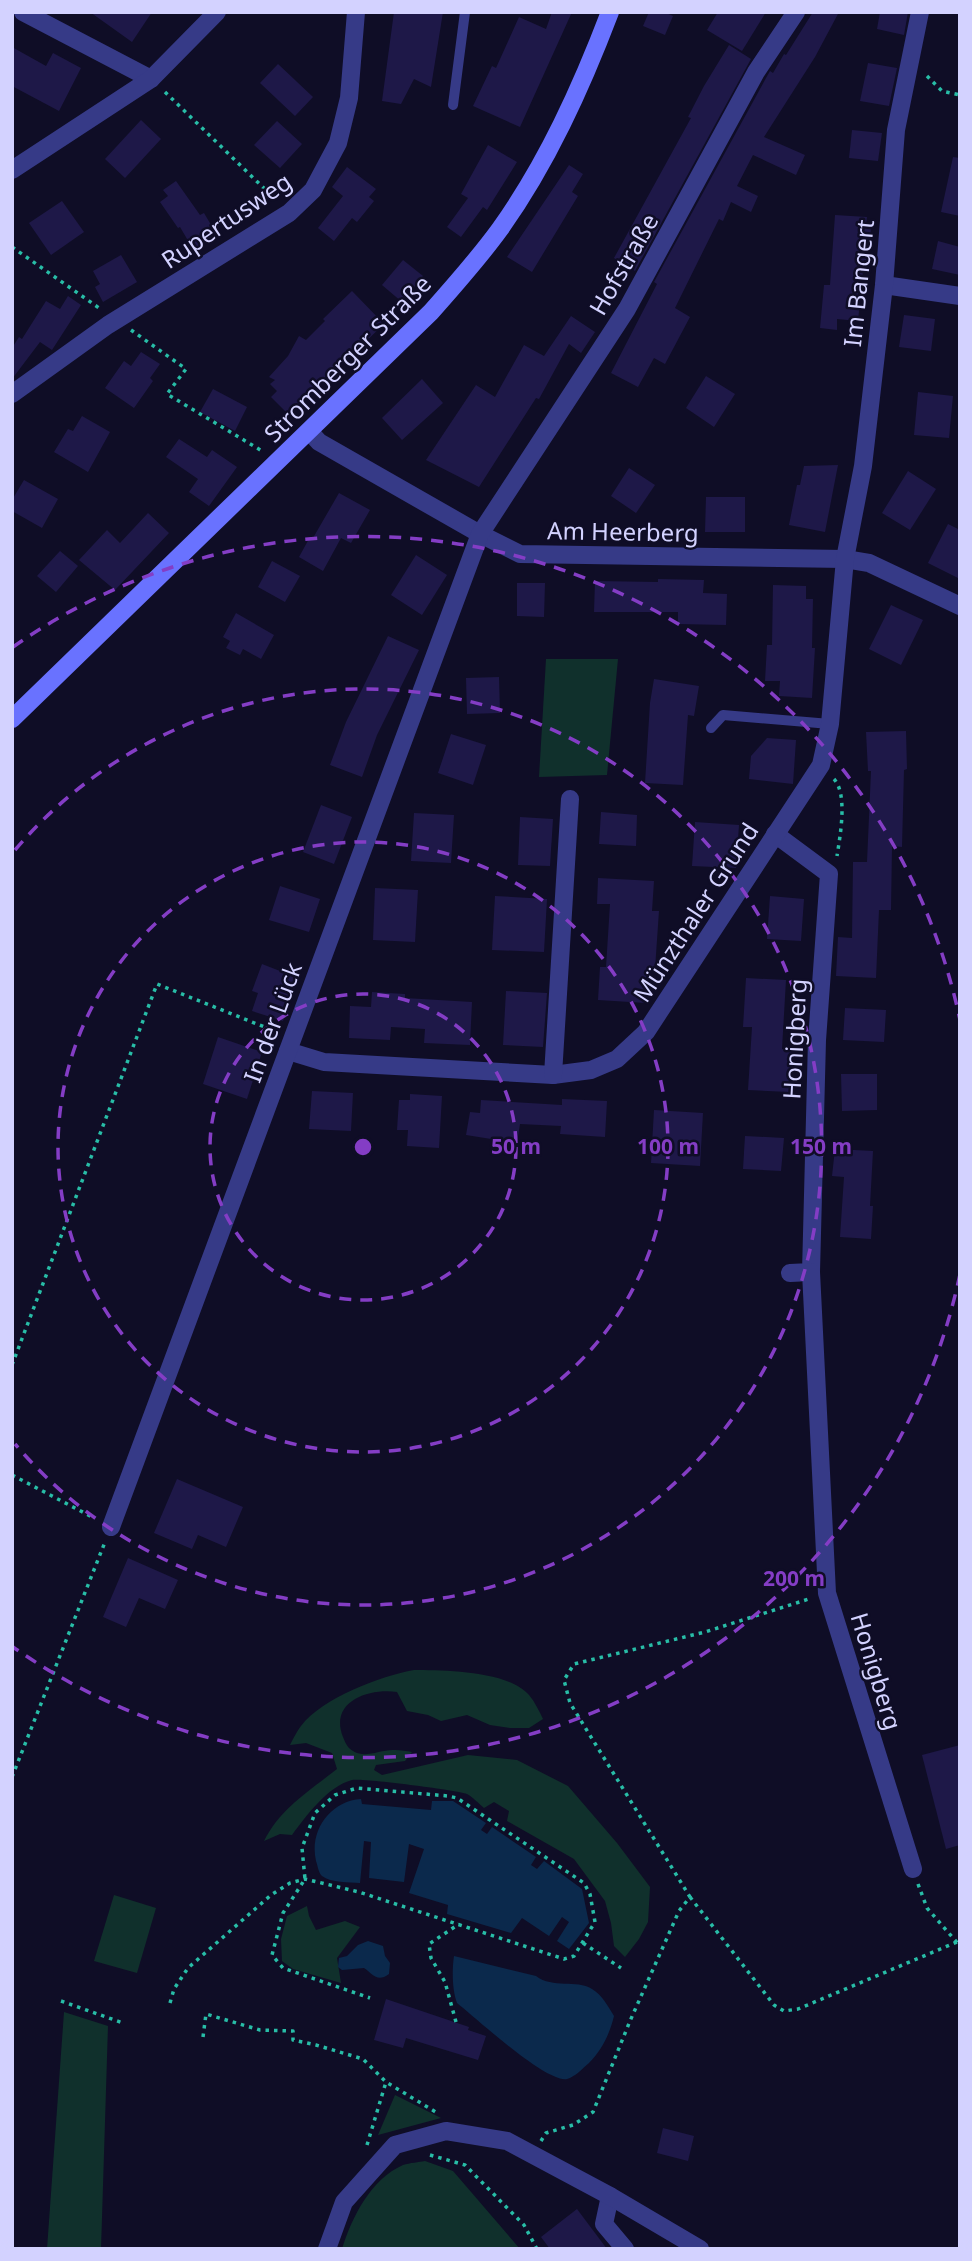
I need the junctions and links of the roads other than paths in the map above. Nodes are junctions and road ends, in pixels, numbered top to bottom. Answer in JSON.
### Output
{"nodes":[{"id":1,"x":23,"y":12,"type":"edge"},
{"id":2,"x":217,"y":12,"type":"edge"},
{"id":3,"x":356,"y":12,"type":"edge"},
{"id":4,"x":465,"y":12,"type":"edge"},
{"id":5,"x":610,"y":12,"type":"edge"},
{"id":6,"x":796,"y":12,"type":"edge"},
{"id":7,"x":920,"y":12,"type":"edge"},
{"id":8,"x":150,"y":79,"type":"junction"},
{"id":9,"x":453,"y":105,"type":"dead end"},
{"id":10,"x":12,"y":170,"type":"edge"},
{"id":11,"x":884,"y":285,"type":"junction"},
{"id":12,"x":960,"y":296,"type":"edge"},
{"id":13,"x":12,"y":394,"type":"edge"},
{"id":14,"x":309,"y":431,"type":"junction"},
{"id":15,"x":480,"y":534,"type":"junction"},
{"id":16,"x":845,"y":559,"type":"junction"},
{"id":17,"x":960,"y":606,"type":"edge"},
{"id":18,"x":12,"y":719,"type":"edge"},
{"id":19,"x":830,"y":724,"type":"junction"},
{"id":20,"x":711,"y":728,"type":"dead end"},
{"id":21,"x":570,"y":799,"type":"dead end"},
{"id":22,"x":775,"y":834,"type":"junction"},
{"id":23,"x":290,"y":1045,"type":"junction"},
{"id":24,"x":553,"y":1075,"type":"junction"},
{"id":25,"x":811,"y":1272,"type":"junction"},
{"id":26,"x":790,"y":1273,"type":"dead end"},
{"id":27,"x":111,"y":1527,"type":"road end"},
{"id":28,"x":913,"y":1869,"type":"road end"},
{"id":29,"x":610,"y":2196,"type":"junction"},
{"id":30,"x":327,"y":2249,"type":"edge"},
{"id":31,"x":625,"y":2249,"type":"edge"},
{"id":32,"x":700,"y":2249,"type":"edge"}],
"edges":[{"from":1,"to":8,"type":"street"},
{"from":2,"to":8,"type":"street"},
{"from":3,"to":13,"type":"street","name":"Rupertusweg"},
{"from":4,"to":9,"type":"lane"},
{"from":5,"to":14,"type":"main road","name":"Stromberger Straße"},
{"from":6,"to":15,"type":"street","name":"Hofstraße"},
{"from":7,"to":11,"type":"street","name":"Im Bangert"},
{"from":8,"to":10,"type":"street"},
{"from":11,"to":12,"type":"street"},
{"from":11,"to":16,"type":"street","name":"Im Bangert"},
{"from":14,"to":15,"type":"street","name":"Am Heerberg"},
{"from":14,"to":18,"type":"main road","name":"Stromberger Straße"},
{"from":15,"to":16,"type":"street","name":"Am Heerberg"},
{"from":15,"to":23,"type":"street","name":"In der Lück"},
{"from":16,"to":17,"type":"street","name":"Am Heerberg"},
{"from":16,"to":19,"type":"street","name":"Münzthaler Grund"},
{"from":19,"to":20,"type":"lane"},
{"from":19,"to":22,"type":"street","name":"Münzthaler Grund"},
{"from":21,"to":24,"type":"street"},
{"from":22,"to":24,"type":"street","name":"Münzthaler Grund"},
{"from":22,"to":25,"type":"street","name":"Honigberg"},
{"from":23,"to":24,"type":"street","name":"Münzthaler Grund"},
{"from":23,"to":27,"type":"street","name":"In der Lück"},
{"from":25,"to":26,"type":"street"},
{"from":25,"to":28,"type":"street","name":"Honigberg"},
{"from":29,"to":30,"type":"street"},
{"from":29,"to":31,"type":"street"},
{"from":29,"to":32,"type":"street"}]}
